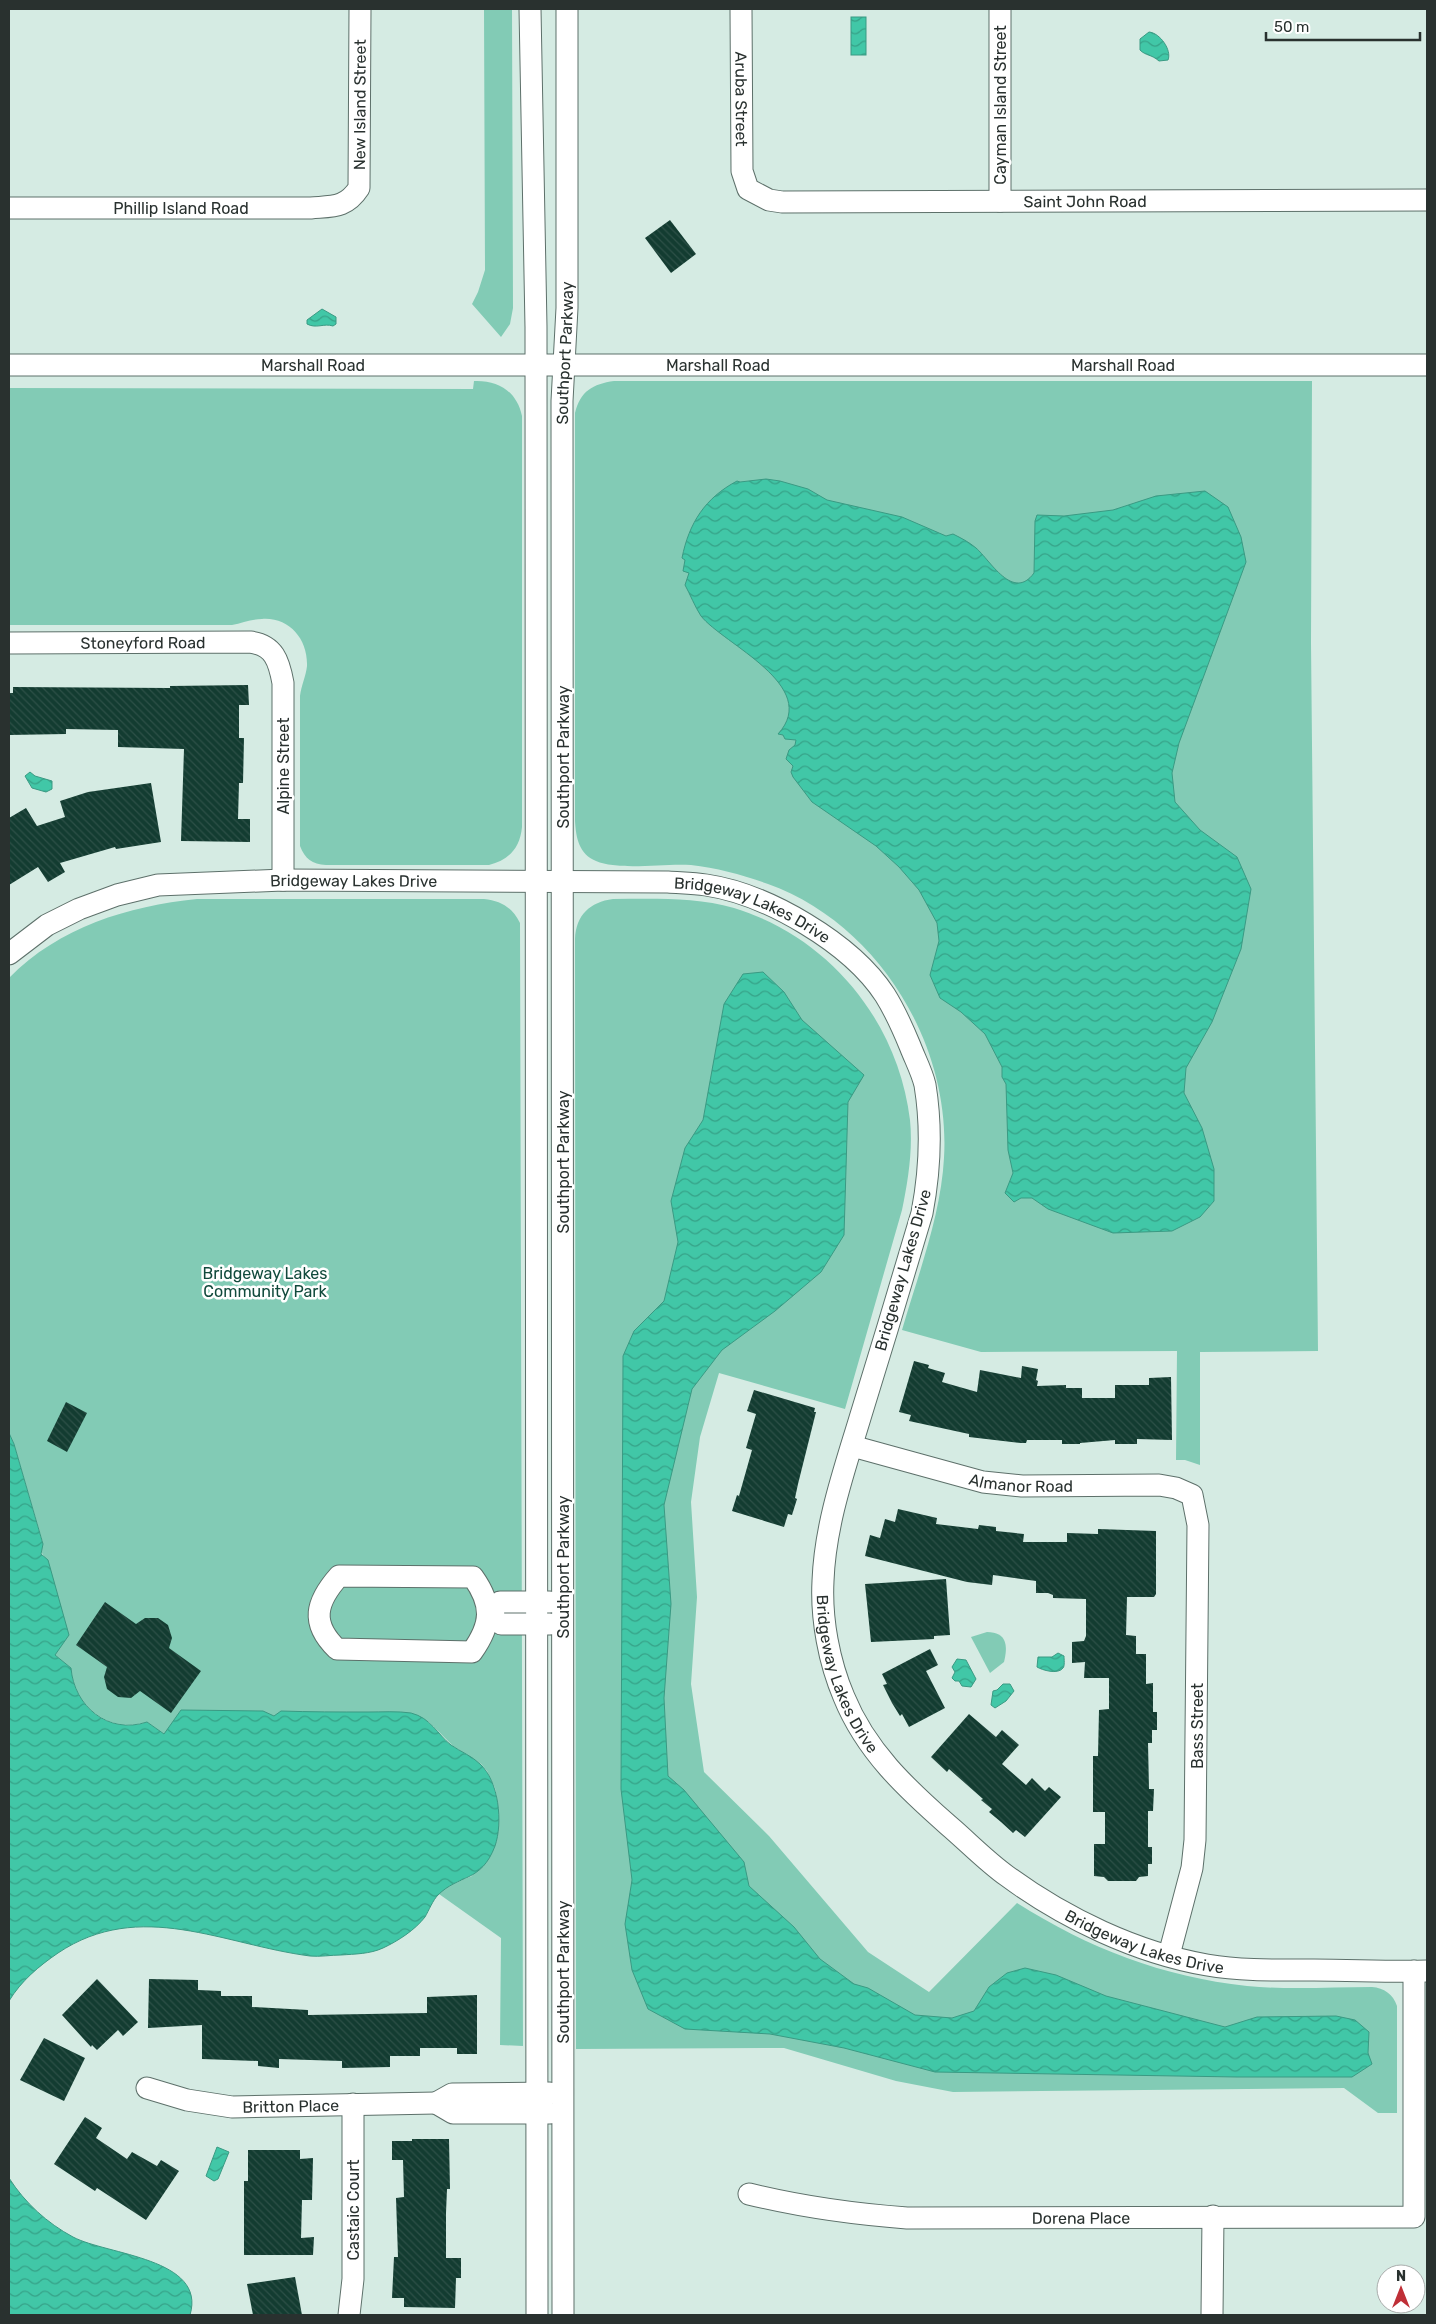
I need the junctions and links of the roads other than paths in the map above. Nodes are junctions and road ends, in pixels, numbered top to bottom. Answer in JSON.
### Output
{"nodes":[{"id":1,"x":360,"y":9,"type":"edge"},
{"id":2,"x":530,"y":9,"type":"edge"},
{"id":3,"x":567,"y":9,"type":"edge"},
{"id":4,"x":741,"y":9,"type":"edge"},
{"id":5,"x":1000,"y":9,"type":"edge"},
{"id":6,"x":748,"y":189,"type":"joint"},
{"id":7,"x":352,"y":199,"type":"joint"},
{"id":8,"x":1427,"y":200,"type":"edge"},
{"id":9,"x":1000,"y":201,"type":"junction"},
{"id":10,"x":9,"y":208,"type":"edge"},
{"id":11,"x":9,"y":364,"type":"edge"},
{"id":12,"x":534,"y":364,"type":"junction"},
{"id":13,"x":563,"y":364,"type":"junction"},
{"id":14,"x":1427,"y":364,"type":"edge"},
{"id":15,"x":9,"y":643,"type":"edge"},
{"id":16,"x":274,"y":653,"type":"joint"},
{"id":17,"x":283,"y":880,"type":"junction"},
{"id":18,"x":536,"y":882,"type":"junction"},
{"id":19,"x":563,"y":882,"type":"junction"},
{"id":20,"x":9,"y":954,"type":"edge"},
{"id":21,"x":852,"y":1446,"type":"junction"},
{"id":22,"x":1192,"y":1495,"type":"joint"},
{"id":23,"x":536,"y":1602,"type":"junction"},
{"id":24,"x":563,"y":1602,"type":"junction"},
{"id":25,"x":488,"y":1614,"type":"junction"},
{"id":26,"x":536,"y":1624,"type":"junction"},
{"id":27,"x":563,"y":1624,"type":"junction"},
{"id":28,"x":1169,"y":1955,"type":"junction"},
{"id":29,"x":1420,"y":1971,"type":"edge"},
{"id":30,"x":147,"y":2088,"type":"dead end"},
{"id":31,"x":535,"y":2103,"type":"junction"},
{"id":32,"x":563,"y":2103,"type":"junction"},
{"id":33,"x":354,"y":2104,"type":"junction"},
{"id":34,"x":749,"y":2194,"type":"dead end"},
{"id":35,"x":1213,"y":2216,"type":"junction"},
{"id":36,"x":349,"y":2315,"type":"edge"},
{"id":37,"x":537,"y":2315,"type":"edge"},
{"id":38,"x":563,"y":2315,"type":"edge"},
{"id":39,"x":1212,"y":2315,"type":"edge"}],
"edges":[{"from":1,"to":7,"type":"street","name":"New Island Street"},
{"from":2,"to":12,"type":"street","name":"Southport Parkway"},
{"from":3,"to":13,"type":"street","name":"Southport Parkway"},
{"from":4,"to":6,"type":"street","name":"Aruba Street"},
{"from":5,"to":9,"type":"street","name":"Cayman Island Street"},
{"from":6,"to":9,"type":"street","name":"Saint John Road"},
{"from":7,"to":10,"type":"street","name":"Phillip Island Road"},
{"from":8,"to":9,"type":"street","name":"Saint John Road"},
{"from":11,"to":12,"type":"street","name":"Marshall Road"},
{"from":12,"to":13,"type":"street","name":"Marshall Road"},
{"from":12,"to":18,"type":"street","name":"Southport Parkway"},
{"from":13,"to":14,"type":"street","name":"Marshall Road"},
{"from":13,"to":19,"type":"street","name":"Southport Parkway"},
{"from":15,"to":16,"type":"street","name":"Stoneyford Road"},
{"from":16,"to":17,"type":"street","name":"Alpine Street"},
{"from":17,"to":18,"type":"street","name":"Bridgeway Lakes Drive"},
{"from":17,"to":20,"type":"street","name":"Bridgeway Lakes Drive"},
{"from":18,"to":19,"type":"street","name":"Bridgeway Lakes Drive"},
{"from":18,"to":23,"type":"street","name":"Southport Parkway"},
{"from":19,"to":21,"type":"street","name":"Bridgeway Lakes Drive"},
{"from":19,"to":24,"type":"street","name":"Southport Parkway"},
{"from":21,"to":22,"type":"street","name":"Almanor Road"},
{"from":21,"to":28,"type":"street","name":"Bridgeway Lakes Drive"},
{"from":22,"to":28,"type":"street","name":"Bass Street"},
{"from":23,"to":24,"type":"street"},
{"from":23,"to":25,"type":"street"},
{"from":23,"to":26,"type":"street","name":"Southport Parkway"},
{"from":24,"to":27,"type":"street","name":"Southport Parkway"},
{"from":25,"to":25,"type":"street"},
{"from":25,"to":26,"type":"street"},
{"from":26,"to":27,"type":"street"},
{"from":26,"to":31,"type":"street","name":"Southport Parkway"},
{"from":27,"to":32,"type":"street","name":"Southport Parkway"},
{"from":28,"to":29,"type":"street","name":"Bridgeway Lakes Drive"},
{"from":29,"to":35,"type":"street","name":"Dorena Place"},
{"from":30,"to":33,"type":"street","name":"Britton Place"},
{"from":31,"to":32,"type":"street","name":"Britton Place"},
{"from":31,"to":33,"type":"street","name":"Britton Place"},
{"from":31,"to":37,"type":"street","name":"Southport Parkway"},
{"from":32,"to":38,"type":"street","name":"Southport Parkway"},
{"from":33,"to":36,"type":"street","name":"Castaic Court"},
{"from":34,"to":35,"type":"street","name":"Dorena Place"},
{"from":35,"to":39,"type":"street"}]}
